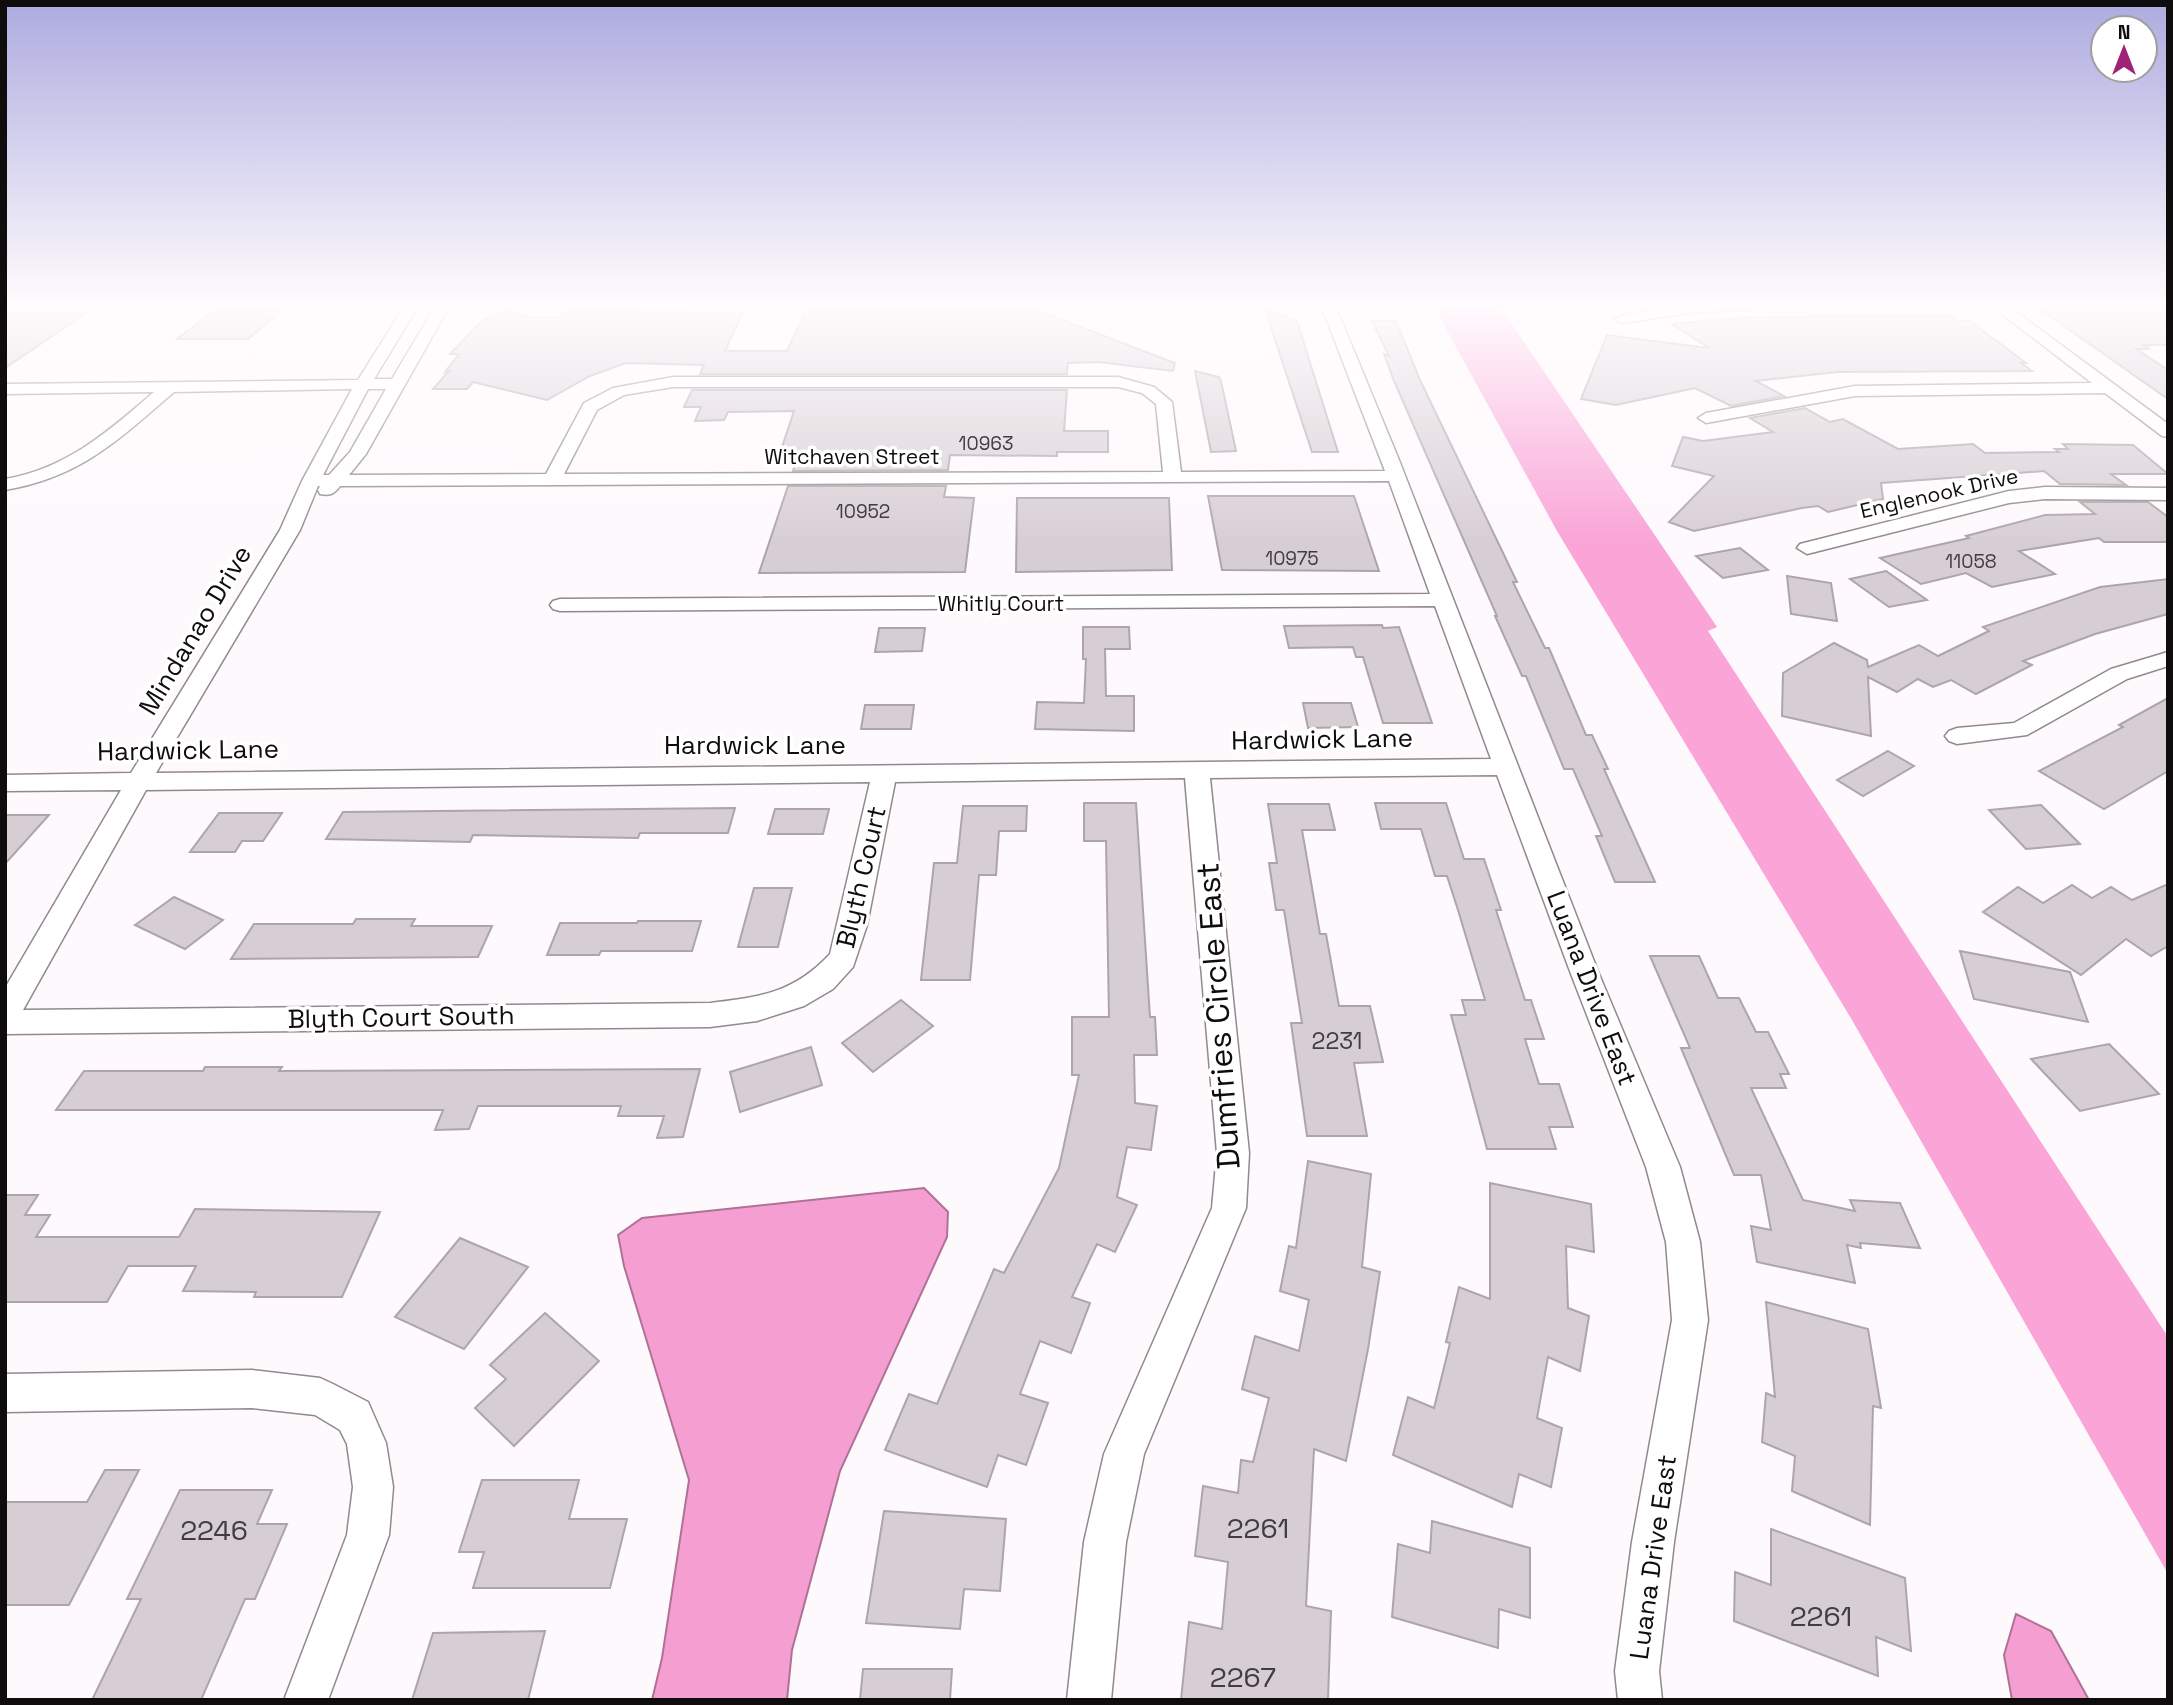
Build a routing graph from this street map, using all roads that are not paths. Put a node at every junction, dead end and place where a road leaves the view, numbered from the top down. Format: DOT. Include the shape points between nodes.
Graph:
graph roads {
  1 [pos="397,384"];
  2 [pos="387,385"];
  3 [pos="653,385"];
  4 [pos="1128,385"];
  5 [pos="1359,385"];
  6 [pos="2101,385"];
  7 [pos="362,386"];
  8 [pos="635,386"];
  9 [pos="170,387"];
  10 [pos="2106,388"];
  11 [pos="5,389"];
  12 [pos="1706,418"];
  13 [pos="2168,432"];
  14 [pos="1394,475"];
  15 [pos="1173,476"];
  16 [pos="552,480"];
  17 [pos="311,481"];
  18 [pos="335,481"];
  19 [pos="5,485"];
  20 [pos="2168,494"];
  21 [pos="290,530"];
  22 [pos="1807,548"];
  23 [pos="1442,600"];
  24 [pos="560,605"];
  25 [pos="2168,659"];
  26 [pos="1957,736"];
  27 [pos="1506,767"];
  28 [pos="1197,770"];
  29 [pos="884,774"];
  30 [pos="139,781"];
  31 [pos="5,783"];
  32 [pos="794,998"];
  33 [pos="5,1015"];
  34 [pos="5,1023"];
  35 [pos="5,1393"];
  36 [pos="306,1700"];
  37 [pos="1089,1700"];
  38 [pos="1640,1700"];
  1 -- 18 [label="street, Mindanao Drive" via="357,454"];
  2 -- 7 [label="street"];
  3 -- 8 [label="street"];
  4 -- 15 [label="street" via="1148,390 1164,402"];
  5 -- 14 [label="street, Luana Drive East"];
  6 -- 10 [label="street"];
  7 -- 9 [label="street"];
  7 -- 17 [label="street, Mindanao Drive"];
  8 -- 16 [label="street" via="601,398 590,407"];
  9 -- 11 [label="street"];
  9 -- 19 [label="street" via="86,457 39,479"];
  10 -- 12 [label="street" via="1855,391"];
  10 -- 13 [label="street"];
  14 -- 15 [label="street, Witchaven Street"];
  14 -- 23 [label="street, Luana Drive East"];
  15 -- 16 [label="street, Witchaven Street"];
  16 -- 18 [label="street, Witchaven Street"];
  17 -- 18 [label="street, Witchaven Street"];
  17 -- 21 [label="street, Mindanao Drive"];
  18 -- 21 [label="street, Mindanao Drive"];
  20 -- 22 [label="street, Englenook Drive" via="2010,497"];
  21 -- 30 [label="street, Mindanao Drive"];
  23 -- 24 [label="street, Whitly Court"];
  23 -- 27 [label="street, Luana Drive East"];
  25 -- 26 [label="street" via="2119,674 2020,730"];
  27 -- 28 [label="street, Hardwick Lane"];
  27 -- 38 [label="street, Luana Drive East" via="1663,1167 1683,1242 1689,1320 1653,1542 1637,1671"];
  28 -- 29 [label="street, Hardwick Lane"];
  28 -- 37 [label="street, Dumfries Circle East" via="1233,1153 1229,1208 1124,1454 1105,1542"];
  29 -- 30 [label="street, Hardwick Lane"];
  29 -- 32 [label="street, Blyth Court" via="843,958 822,981"];
  30 -- 31 [label="street, Hardwick Lane"];
  30 -- 33 [label="street, Mindanao Drive"];
  32 -- 34 [label="street, Blyth Court South" via="710,1015"];
  35 -- 36 [label="street" via="252,1389 320,1397 354,1416 366,1443 373,1487 368,1535"];
}
